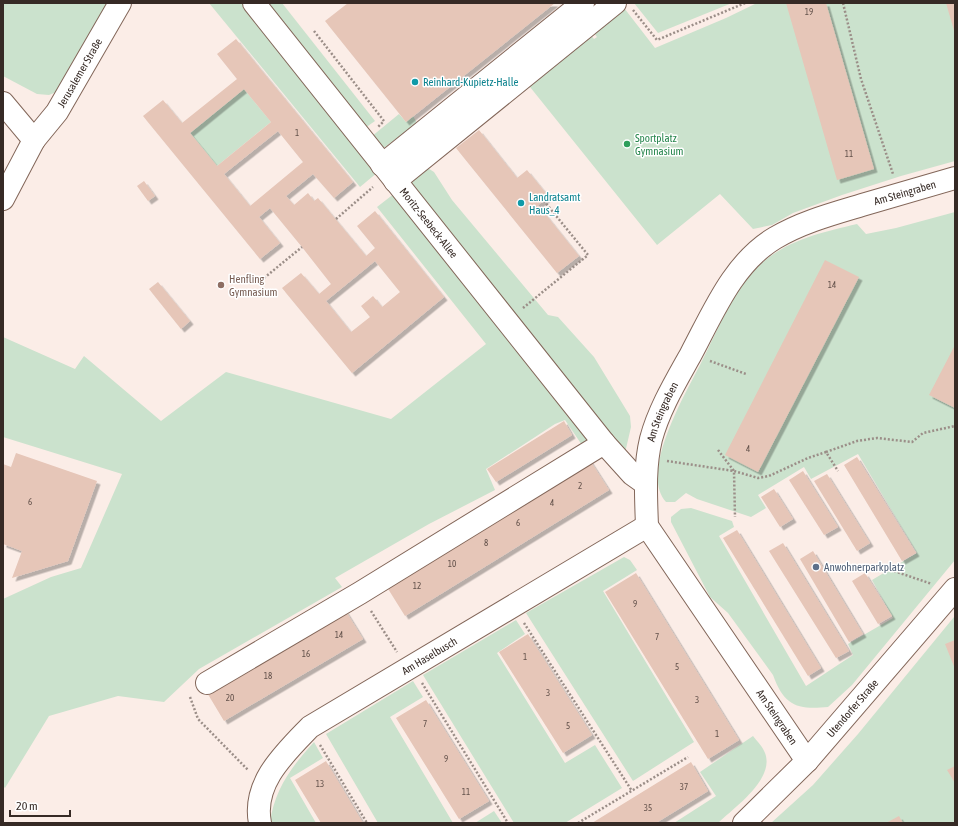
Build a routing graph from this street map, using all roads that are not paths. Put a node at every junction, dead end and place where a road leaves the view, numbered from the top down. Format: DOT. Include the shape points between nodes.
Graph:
graph roads {
  1 [pos="120,3"];
  2 [pos="254,3"];
  3 [pos="583,3"];
  4 [pos="624,6"];
  5 [pos="3,103"];
  6 [pos="34,140"];
  7 [pos="389,173"];
  8 [pos="955,178"];
  9 [pos="3,199"];
  10 [pos="604,443"];
  11 [pos="646,484"];
  12 [pos="647,526"];
  13 [pos="954,590"];
  14 [pos="207,683"];
  15 [pos="807,761"];
  16 [pos="260,823"];
  17 [pos="744,823"];
  1 -- 6 [label="street, Jerusalemer Straße" via="57,112"];
  2 -- 7 [label="street, Moritz-Seebeck-Allee"];
  3 -- 7 [label="street"];
  4 -- 7 [label="street"];
  5 -- 6 [label="street"];
  6 -- 9 [label="street, Jerusalemer Straße"];
  7 -- 10 [label="street, Moritz-Seebeck-Allee"];
  8 -- 11 [label="street, Am Steingraben" via="828,214 805,223 759,249 728,285 658,418 647,459"];
  10 -- 11 [label="street, Moritz-Seebeck-Allee" via="632,474"];
  10 -- 14 [label="street" via="360,593"];
  11 -- 12 [label="street, Am Steingraben"];
  12 -- 15 [label="street, Am Steingraben"];
  12 -- 16 [label="street, Am Haselbusch" via="310,727 268,776 260,795"];
  13 -- 15 [label="street, Utendorfer Straße"];
  15 -- 17 [label="street, Utendorfer Straße"];
}
